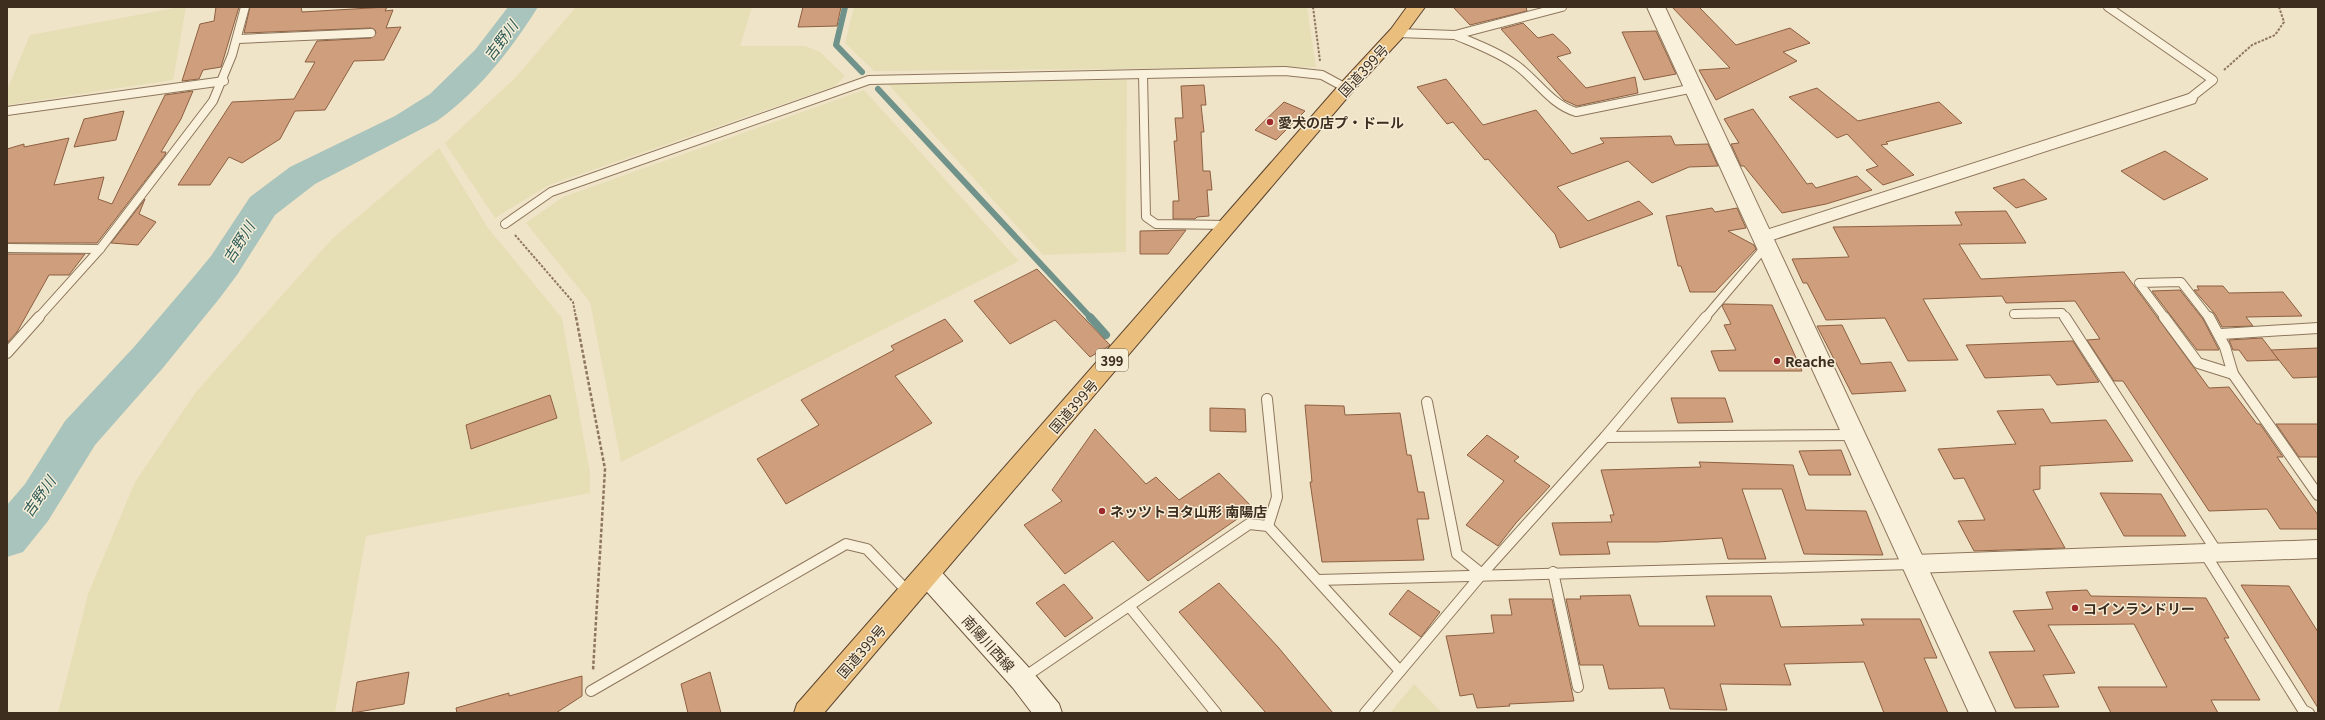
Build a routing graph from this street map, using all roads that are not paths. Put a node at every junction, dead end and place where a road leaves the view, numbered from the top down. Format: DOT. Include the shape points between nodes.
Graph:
graph roads {
  1 [pos="245,7"];
  2 [pos="1416,7"];
  3 [pos="1562,7"];
  4 [pos="1656,7"];
  5 [pos="2108,7"];
  6 [pos="371,33"];
  7 [pos="1397,34"];
  8 [pos="1454,35"];
  9 [pos="238,39"];
  10 [pos="1143,74"];
  11 [pos="224,81"];
  12 [pos="1346,88"];
  13 [pos="1694,88"];
  14 [pos="2189,100"];
  15 [pos="7,111"];
  16 [pos="505,224"];
  17 [pos="1229,224"];
  18 [pos="1764,241"];
  19 [pos="7,248"];
  20 [pos="100,249"];
  21 [pos="2014,314"];
  22 [pos="2318,328"];
  23 [pos="2221,334"];
  24 [pos="7,353"];
  25 [pos="2233,374"];
  26 [pos="1267,399"];
  27 [pos="1427,402"];
  28 [pos="1854,435"];
  29 [pos="1605,437"];
  30 [pos="2318,495"];
  31 [pos="1268,526"];
  32 [pos="2318,549"];
  33 [pos="2211,552"];
  34 [pos="1914,564"];
  35 [pos="1553,572"];
  36 [pos="1482,574"];
  37 [pos="928,575"];
  38 [pos="1318,580"];
  39 [pos="911,594"];
  40 [pos="1129,606"];
  41 [pos="1400,671"];
  42 [pos="1022,679"];
  43 [pos="1578,686"];
  44 [pos="591,691"];
  45 [pos="807,713"];
  46 [pos="1049,713"];
  47 [pos="1216,713"];
  48 [pos="1365,713"];
  49 [pos="1983,713"];
  50 [pos="2309,713"];
  1 -- 9 [label="lane"];
  2 -- 7 [label="highway, 国道399号 / 399"];
  3 -- 8 [label="lane"];
  4 -- 13 [label="street"];
  5 -- 14 [label="lane" via="2213,80"];
  6 -- 9 [label="lane"];
  7 -- 8 [label="lane"];
  7 -- 12 [label="highway, 国道399号 / 399"];
  8 -- 13 [label="lane" via="1516,65 1568,111 1576,112"];
  9 -- 11 [label="lane"];
  10 -- 12 [label="lane" via="1285,71 1322,75"];
  10 -- 16 [label="lane" via="869,80 551,192"];
  10 -- 17 [label="lane" via="1146,217 1156,224"];
  11 -- 15 [label="lane"];
  11 -- 20 [label="lane" via="200,119"];
  12 -- 17 [label="highway, 国道399号 / 399"];
  13 -- 18 [label="street"];
  14 -- 18 [label="street"];
  17 -- 37 [label="highway, 国道399号 / 399"];
  18 -- 28 [label="street"];
  18 -- 29 [label="lane"];
  19 -- 20 [label="lane"];
  20 -- 24 [label="lane"];
  21 -- 33 [label="lane" via="2062,313"];
  22 -- 23 [label="lane"];
  23 -- 25 [label="lane" via="2230,356"];
  23 -- 25 [label="lane" via="2181,282 2139,283 2198,363"];
  25 -- 30 [label="lane"];
  26 -- 31 [label="lane" via="1277,497"];
  27 -- 36 [label="lane" via="1457,554"];
  28 -- 29 [label="lane"];
  28 -- 34 [label="street"];
  29 -- 36 [label="lane"];
  31 -- 38 [label="lane"];
  31 -- 40 [label="lane" via="1248,524"];
  32 -- 33 [label="street"];
  33 -- 34 [label="street"];
  33 -- 50 [label="lane" via="2303,710"];
  34 -- 35 [label="lane"];
  34 -- 49 [label="street"];
  35 -- 36 [label="lane"];
  35 -- 43 [label="lane"];
  36 -- 38 [label="lane"];
  36 -- 41 [label="lane"];
  37 -- 39 [label="highway, 国道399号 / 399"];
  37 -- 42 [label="street, 南陽川西線"];
  38 -- 41 [label="lane"];
  39 -- 44 [label="lane" via="867,549 846,544"];
  39 -- 45 [label="highway, 国道399号 / 399"];
  40 -- 42 [label="lane"];
  40 -- 47 [label="lane"];
  41 -- 48 [label="lane"];
  42 -- 46 [label="street, 南陽川西線"];
}
